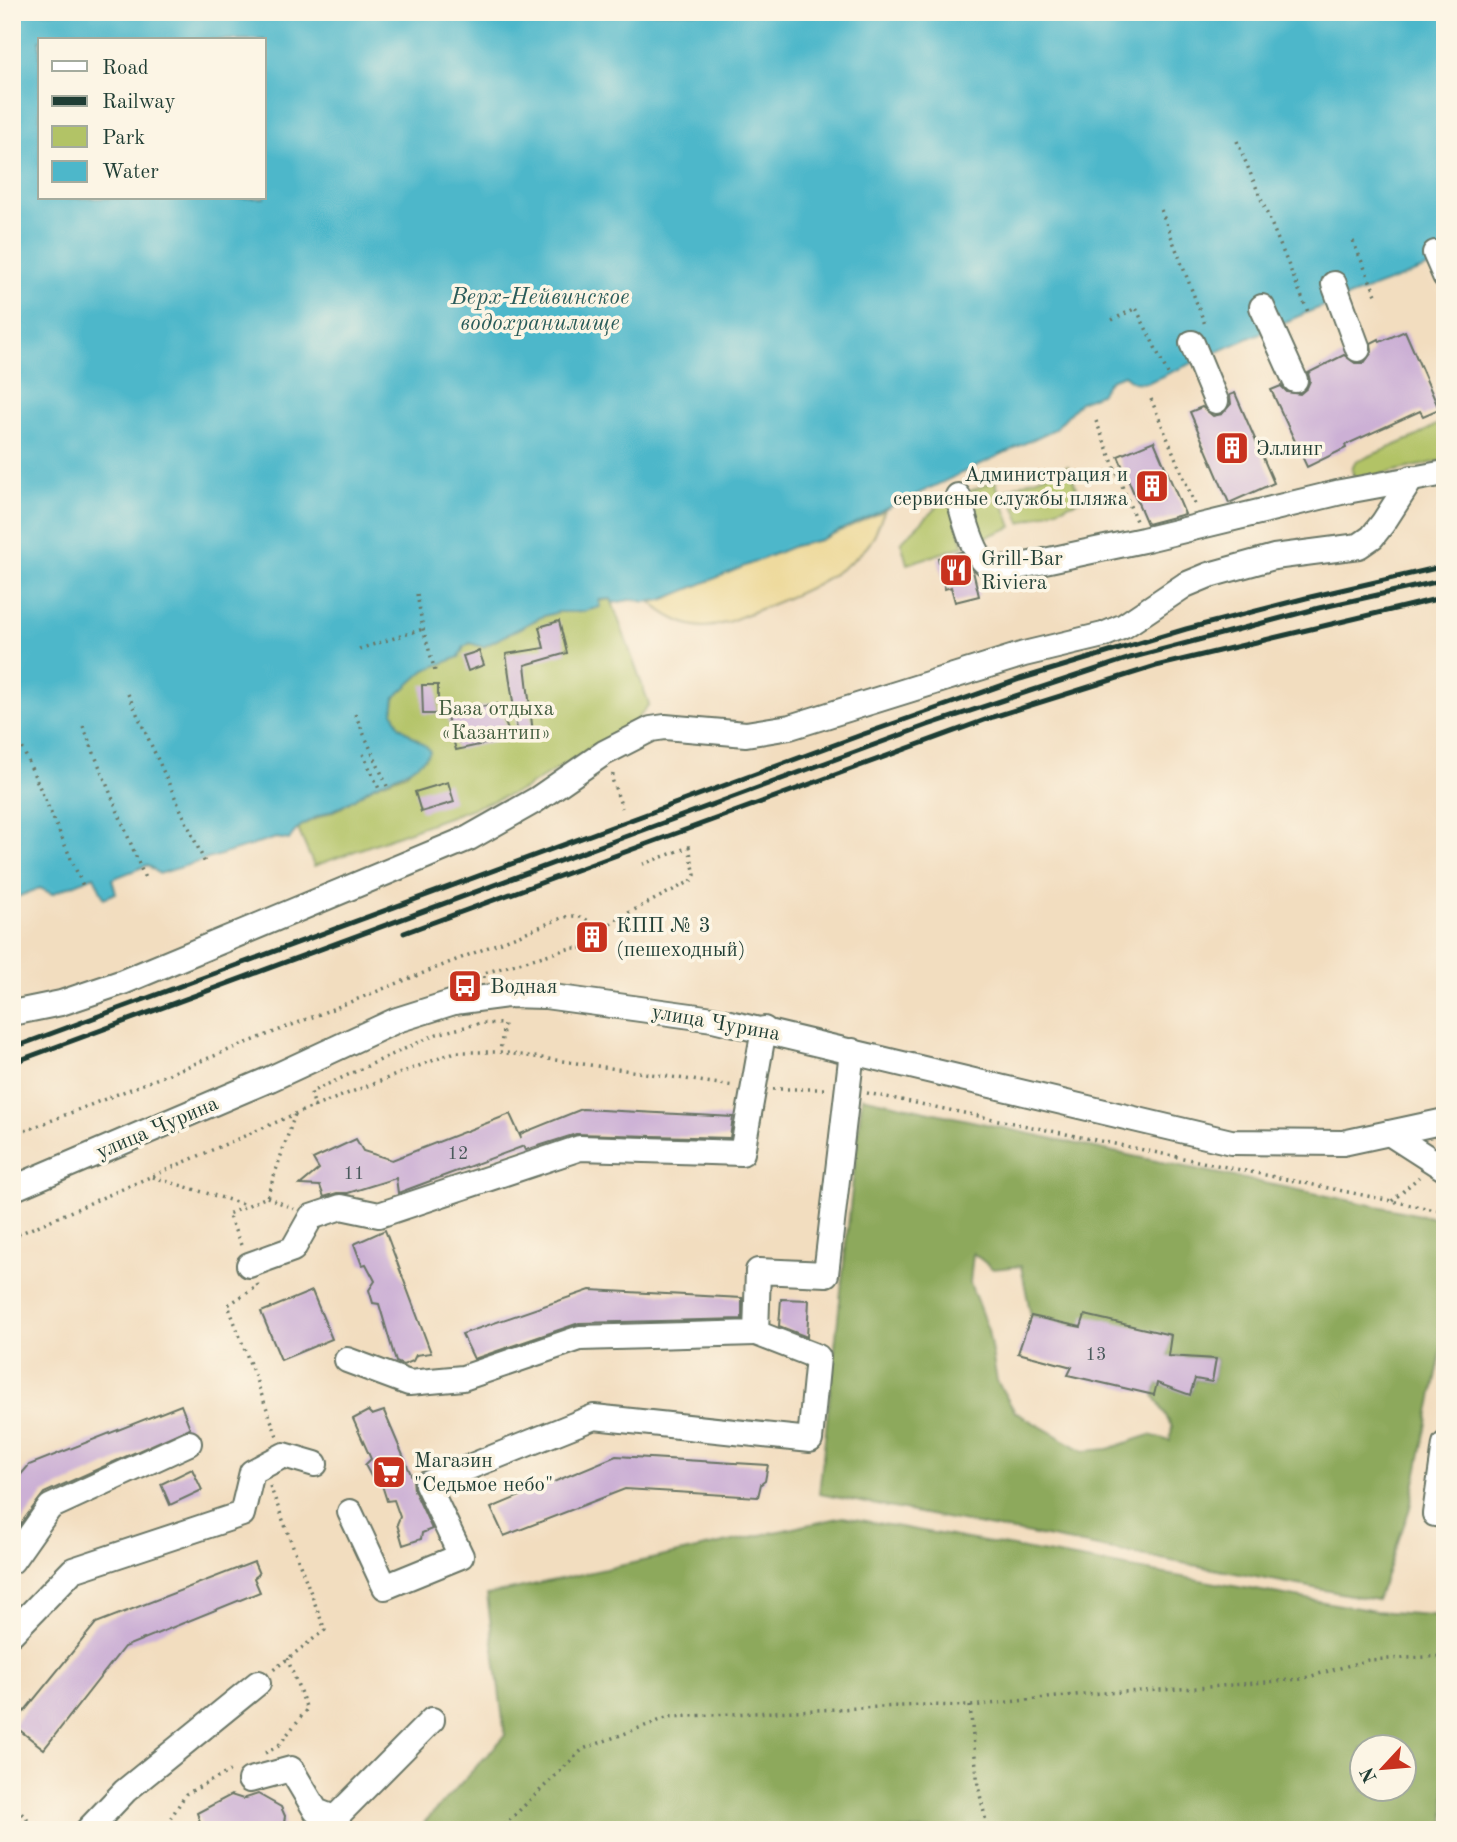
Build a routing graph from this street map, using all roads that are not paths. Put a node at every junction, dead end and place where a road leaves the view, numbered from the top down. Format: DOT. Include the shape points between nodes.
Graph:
graph roads {
  1 [pos="1435,253"];
  2 [pos="1445,276"];
  3 [pos="1334,284"];
  4 [pos="1262,307"];
  5 [pos="1201,341"];
  6 [pos="1358,349"];
  7 [pos="1295,380"];
  8 [pos="1216,401"];
  9 [pos="1445,473"];
  10 [pos="1412,478"];
  11 [pos="958,496"];
  12 [pos="12,1013"];
  13 [pos="764,1029"];
  14 [pos="852,1051"];
  15 [pos="1445,1121"];
  16 [pos="1389,1133"];
  17 [pos="1445,1169"];
  18 [pos="12,1189"];
  19 [pos="250,1266"];
  20 [pos="756,1333"];
  21 [pos="347,1360"];
  22 [pos="189,1443"];
  23 [pos="1445,1444"];
  24 [pos="315,1464"];
  25 [pos="350,1512"];
  26 [pos="1445,1515"];
  27 [pos="12,1561"];
  28 [pos="12,1633"];
  29 [pos="258,1683"];
  30 [pos="432,1720"];
  31 [pos="246,1769"];
  32 [pos="328,1824"];
  33 [pos="88,1830"];
  1 -- 2 [label="street"];
  3 -- 6 [label="street"];
  4 -- 7 [label="street"];
  5 -- 8 [label="street"];
  9 -- 10 [label="street"];
  10 -- 11 [label="street" via="1007,569 986,564"];
  10 -- 12 [label="street" via="1383,523 1359,546 1274,557 1209,575 1103,635 1024,654 790,727 746,734 651,729 619,744 469,838 123,982 61,1003"];
  13 -- 14 [label="street, улица Чурина"];
  13 -- 18 [label="street, улица Чурина" via="545,996 483,997 426,1009"];
  13 -- 19 [label="street" via="742,1153 580,1148 379,1215 341,1207 311,1217 293,1249"];
  14 -- 16 [label="street, улица Чурина" via="1231,1142 1343,1143"];
  14 -- 20 [label="street" via="826,1274 758,1271"];
  15 -- 16 [label="street, улица Чурина"];
  16 -- 17 [label="street"];
  20 -- 21 [label="street" via="580,1338 463,1378 409,1383"];
  20 -- 25 [label="street" via="818,1357 810,1440 594,1417 427,1483 461,1556 385,1587"];
  22 -- 27 [label="street" via="50,1507"];
  23 -- 26 [label="street" via="1435,1514"];
  24 -- 28 [label="street" via="284,1455 252,1472 242,1514 73,1570"];
  29 -- 33 [label="street" via="125,1791"];
  30 -- 32 [label="street"];
  31 -- 32 [label="street" via="290,1769"];
}
